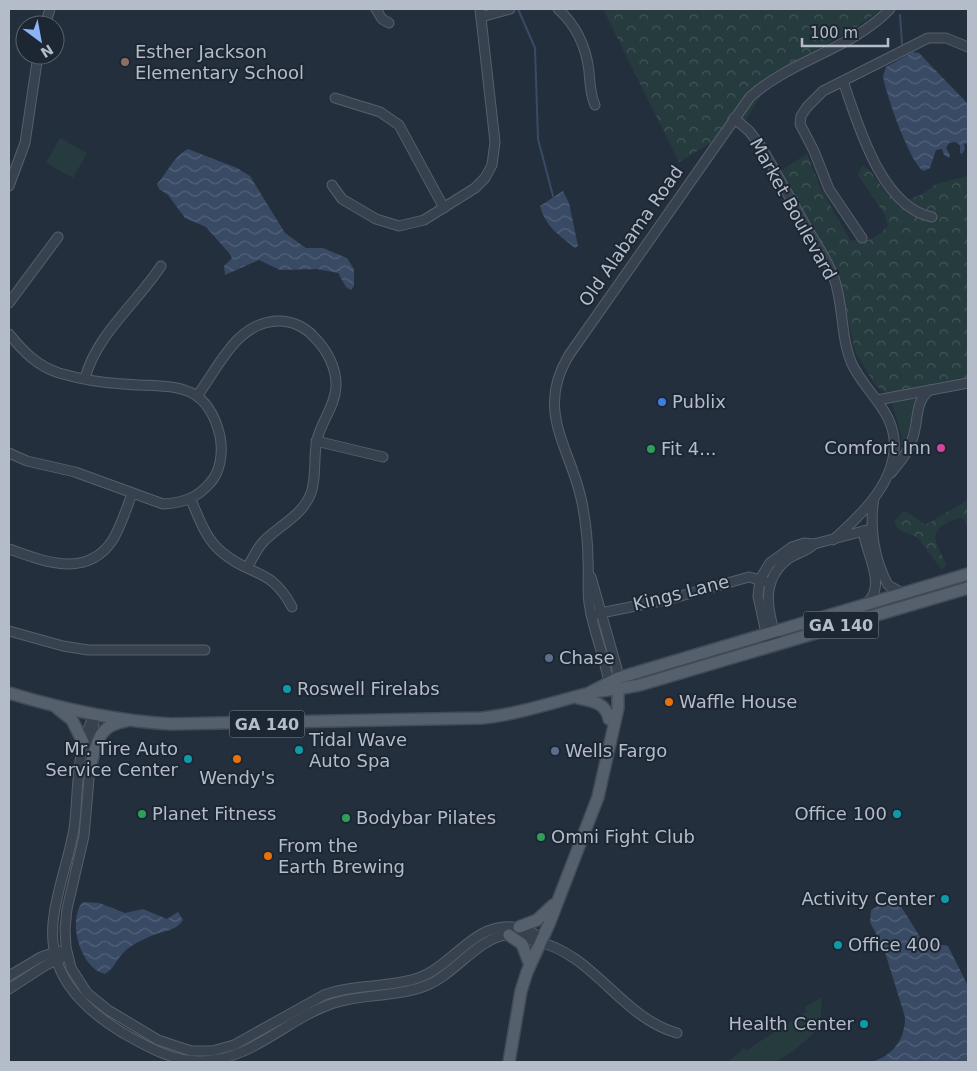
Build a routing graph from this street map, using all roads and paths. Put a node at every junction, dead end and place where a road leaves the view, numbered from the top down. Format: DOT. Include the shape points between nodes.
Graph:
graph roads {
  1 [pos="376,9"];
  2 [pos="510,9"];
  3 [pos="558,9"];
  4 [pos="890,9"];
  5 [pos="481,13"];
  6 [pos="389,23"];
  7 [pos="968,47"];
  8 [pos="37,65"];
  9 [pos="843,81"];
  10 [pos="335,98"];
  11 [pos="595,106"];
  12 [pos="734,118"];
  13 [pos="332,185"];
  14 [pos="9,186"];
  15 [pos="444,208"];
  16 [pos="932,218"];
  17 [pos="58,237"];
  18 [pos="862,238"];
  19 [pos="161,266"];
  20 [pos="9,303"];
  21 [pos="9,334"];
  22 [pos="84,378"];
  23 [pos="968,383"];
  24 [pos="930,390"];
  25 [pos="196,396"];
  26 [pos="877,400"];
  27 [pos="316,441"];
  28 [pos="9,453"];
  29 [pos="383,457"];
  30 [pos="884,481"];
  31 [pos="132,494"];
  32 [pos="874,498"];
  33 [pos="190,500"];
  34 [pos="867,530"];
  35 [pos="833,540"];
  36 [pos="814,544"];
  37 [pos="9,549"];
  38 [pos="248,566"];
  39 [pos="968,574"];
  40 [pos="760,579"];
  41 [pos="770,583"];
  42 [pos="968,588"];
  43 [pos="902,594"];
  44 [pos="866,604"];
  45 [pos="292,607"];
  46 [pos="595,614"];
  47 [pos="9,631"];
  48 [pos="770,633"];
  49 [pos="773,646"];
  50 [pos="205,650"];
  51 [pos="614,685"];
  52 [pos="634,687"];
  53 [pos="9,693"];
  54 [pos="576,698"];
  55 [pos="51,705"];
  56 [pos="94,714"];
  57 [pos="131,721"];
  58 [pos="612,721"];
  59 [pos="84,742"];
  60 [pos="90,764"];
  61 [pos="560,898"];
  62 [pos="519,927"];
  63 [pos="509,935"];
  64 [pos="53,938"];
  65 [pos="542,942"];
  66 [pos="67,953"];
  67 [pos="56,956"];
  68 [pos="44,961"];
  69 [pos="530,965"];
  70 [pos="62,972"];
  71 [pos="9,976"];
  72 [pos="9,989"];
  73 [pos="677,1033"];
  74 [pos="509,1062"];
  1 -- 6 [label="street"];
  2 -- 5 [label="street"];
  3 -- 11 [label="street" via="572,24 584,48"];
  4 -- 12 [label="street, Old Alabama Road" via="866,28 768,83 750,97"];
  5 -- 15 [label="street" via="494,157 490,171 480,184"];
  7 -- 9 [label="street" via="946,38 928,38"];
  8 -- 14 [label="street" via="28,130"];
  9 -- 16 [label="street" via="886,183 903,203"];
  9 -- 18 [label="street" via="815,98 799,120 829,189"];
  10 -- 15 [label="street" via="380,112 399,125"];
  12 -- 26 [label="street, Market Boulevard" via="760,145 827,262 836,286 850,357 860,378"];
  12 -- 46 [label="street, Old Alabama Road" via="569,355 558,376 555,420 582,498"];
  13 -- 15 [label="street" via="342,199 386,224 412,224"];
  17 -- 20 [label="street"];
  19 -- 22 [label="street" via="95,350"];
  21 -- 22 [label="street" via="37,363 58,373"];
  22 -- 25 [label="street" via="125,385 172,386"];
  23 -- 24 [label="street"];
  24 -- 26 [label="street"];
  24 -- 30 [label="street" via="919,402 917,426 911,443"];
  25 -- 27 [label="street" via="234,342 246,331 270,321 295,324 319,341 335,375 334,398"];
  25 -- 33 [label="street" via="215,420 222,454 213,481"];
  26 -- 30 [label="street, Market Boulevard" via="888,415 894,441 893,456"];
  27 -- 29 [label="street"];
  27 -- 38 [label="street" via="314,483 308,500 297,514 262,543"];
  28 -- 31 [label="street" via="75,472"];
  30 -- 32 [label="street, Market Boulevard"];
  31 -- 33 [label="street" via="163,504"];
  31 -- 37 [label="street" via="112,540 79,564 59,565"];
  32 -- 34 [label="street, Market Boulevard"];
  32 -- 35 [label="street, Market Boulevard"];
  33 -- 38 [label="street" via="215,545 228,557"];
  34 -- 35 [label="street, Market Boulevard"];
  34 -- 43 [label="street" via="886,581 891,589"];
  34 -- 44 [label="street" via="877,588 874,598"];
  35 -- 36 [label="street, Market Boulevard"];
  36 -- 40 [label="street, Market Boulevard" via="804,543 784,551 770,563"];
  36 -- 41 [label="street, Market Boulevard" via="784,563"];
  38 -- 45 [label="street" via="268,577 284,592"];
  39 -- 43 [label="main road, GA 140"];
  40 -- 41 [label="street, Kings Lane"];
  40 -- 46 [label="street, Kings Lane" via="749,577 670,600"];
  40 -- 48 [label="street" via="759,605"];
  41 -- 48 [label="street"];
  42 -- 49 [label="main road, GA 140"];
  43 -- 44 [label="main road, GA 140"];
  44 -- 48 [label="main road, GA 140"];
  46 -- 51 [label="street, Old Alabama Road"];
  47 -- 50 [label="street" via="88,650"];
  48 -- 49 [label="street"];
  48 -- 51 [label="main road, GA 140"];
  49 -- 52 [label="main road, GA 140"];
  51 -- 52 [label="main road, GA 140"];
  51 -- 54 [label="main road, GA 140"];
  51 -- 58 [label="main road, Old Alabama Road"];
  52 -- 58 [label="main road"];
  53 -- 55 [label="main road, GA 140"];
  54 -- 57 [label="main road, GA 140" via="526,711 463,719 217,725"];
  54 -- 58 [label="main road" via="602,705"];
  55 -- 56 [label="main road, GA 140"];
  55 -- 59 [label="main road" via="72,720"];
  56 -- 57 [label="main road, GA 140"];
  56 -- 59 [label="street"];
  56 -- 60 [label="street"];
  57 -- 60 [label="main road" via="115,723 98,736"];
  58 -- 61 [label="main road, Old Alabama Road" via="605,770 595,808"];
  59 -- 64 [label="street" via="73,832 55,906"];
  60 -- 66 [label="street" via="84,836 67,909"];
  61 -- 62 [label="main road" via="536,920"];
  61 -- 65 [label="main road, Old Alabama Road"];
  62 -- 65 [label="street" via="534,932"];
  62 -- 66 [label="street" via="504,926 486,931 435,970 417,978 331,993 234,1045 212,1050 190,1051 174,1047 108,1010 87,993 71,968"];
  63 -- 65 [label="street"];
  63 -- 69 [label="main road" via="522,944"];
  63 -- 70 [label="street" via="485,944 448,974 428,985 333,1004 241,1053 202,1061 158,1053 97,1017 83,1004"];
  64 -- 67 [label="street"];
  64 -- 68 [label="street"];
  65 -- 69 [label="main road, Old Alabama Road"];
  65 -- 73 [label="street" via="591,970 631,1010 659,1027"];
  66 -- 67 [label="street"];
  67 -- 68 [label="street"];
  67 -- 70 [label="street"];
  68 -- 70 [label="street"];
  68 -- 71 [label="street"];
  68 -- 72 [label="street"];
  69 -- 74 [label="main road, Old Alabama Road" via="521,991"];
}
